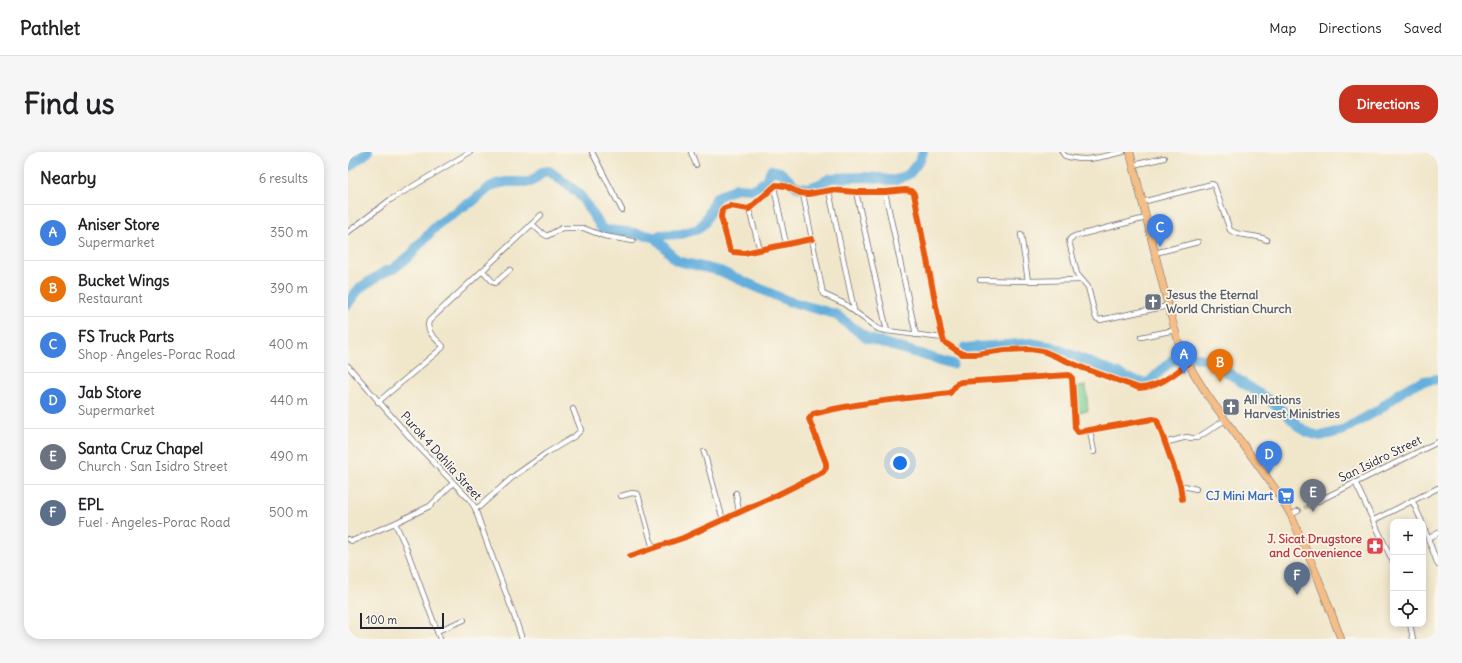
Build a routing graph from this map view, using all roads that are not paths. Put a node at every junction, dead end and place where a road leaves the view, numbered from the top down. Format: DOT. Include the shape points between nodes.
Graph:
graph roads {
  1 [pos="470,152"];
  2 [pos="592,152"];
  3 [pos="690,152"];
  4 [pos="1062,152"];
  5 [pos="1123,152"];
  6 [pos="1130,152"];
  7 [pos="1164,158"];
  8 [pos="1133,165"];
  9 [pos="696,166"];
  10 [pos="774,187"];
  11 [pos="829,191"];
  12 [pos="856,192"];
  13 [pos="885,192"];
  14 [pos="803,194"];
  15 [pos="1142,202"];
  16 [pos="749,209"];
  17 [pos="622,210"];
  18 [pos="541,215"];
  19 [pos="1146,218"];
  20 [pos="532,224"];
  21 [pos="348,232"];
  22 [pos="1021,234"];
  23 [pos="812,239"];
  24 [pos="1267,240"];
  25 [pos="633,241"];
  26 [pos="1198,242"];
  27 [pos="786,244"];
  28 [pos="760,250"];
  29 [pos="1155,253"];
  30 [pos="510,270"];
  31 [pos="483,271"];
  32 [pos="980,280"];
  33 [pos="1081,280"];
  34 [pos="1028,281"];
  35 [pos="1168,306"];
  36 [pos="854,310"];
  37 [pos="1175,330"];
  38 [pos="887,331"];
  39 [pos="916,335"];
  40 [pos="1141,337"];
  41 [pos="943,338"];
  42 [pos="1188,362"];
  43 [pos="348,366"];
  44 [pos="378,402"];
  45 [pos="573,409"];
  46 [pos="1225,420"];
  47 [pos="1090,430"];
  48 [pos="1438,442"];
  49 [pos="1164,443"];
  50 [pos="704,452"];
  51 [pos="1094,452"];
  52 [pos="1355,482"];
  53 [pos="454,483"];
  54 [pos="1180,485"];
  55 [pos="1438,488"];
  56 [pos="1196,489"];
  57 [pos="736,493"];
  58 [pos="621,496"];
  59 [pos="1182,499"];
  60 [pos="1412,500"];
  61 [pos="1310,505"];
  62 [pos="475,508"];
  63 [pos="1298,511"];
  64 [pos="739,513"];
  65 [pos="1291,515"];
  66 [pos="1421,519"];
  67 [pos="723,520"];
  68 [pos="1374,520"];
  69 [pos="395,523"];
  70 [pos="1426,532"];
  71 [pos="1438,533"];
  72 [pos="1429,538"];
  73 [pos="348,539"];
  74 [pos="653,549"];
  75 [pos="1390,555"];
  76 [pos="630,556"];
  77 [pos="1438,565"];
  78 [pos="464,620"];
  79 [pos="1411,627"];
  80 [pos="437,631"];
  81 [pos="440,639"];
  82 [pos="522,639"];
  83 [pos="1341,639"];
  84 [pos="1413,639"];
  1 -- 21 [label="street" via="390,200"];
  2 -- 17 [label="street"];
  3 -- 9 [label="street"];
  4 -- 5 [label="street" via="1072,159 1090,159"];
  6 -- 8 [label="main road"];
  7 -- 8 [label="street"];
  8 -- 15 [label="main road"];
  10 -- 14 [label="street" via="785,186"];
  10 -- 16 [label="street"];
  10 -- 27 [label="street"];
  11 -- 12 [label="street"];
  11 -- 14 [label="street"];
  11 -- 36 [label="street"];
  12 -- 13 [label="street"];
  12 -- 38 [label="street"];
  13 -- 39 [label="street"];
  13 -- 41 [label="street" via="905,190 914,194"];
  14 -- 23 [label="street"];
  15 -- 19 [label="main road"];
  15 -- 24 [label="street" via="1212,184 1230,230"];
  16 -- 28 [label="street"];
  16 -- 28 [label="street" via="730,206 722,210 721,217 730,250 744,253"];
  18 -- 20 [label="street"];
  19 -- 29 [label="main road"];
  19 -- 33 [label="street" via="1071,238 1069,241"];
  20 -- 25 [label="street" via="547,236 562,228 583,228 604,236"];
  20 -- 31 [label="street"];
  22 -- 34 [label="street"];
  23 -- 27 [label="street"];
  23 -- 36 [label="street" via="823,294"];
  26 -- 29 [label="street"];
  27 -- 28 [label="street"];
  29 -- 35 [label="main road"];
  30 -- 31 [label="street" via="495,283"];
  31 -- 44 [label="street" via="429,321 428,329 442,348"];
  32 -- 34 [label="street"];
  33 -- 34 [label="street"];
  33 -- 35 [label="street" via="1088,287 1096,318 1100,320"];
  35 -- 37 [label="main road"];
  36 -- 38 [label="street" via="878,329"];
  37 -- 40 [label="street"];
  37 -- 42 [label="main road"];
  38 -- 39 [label="street"];
  39 -- 41 [label="street"];
  41 -- 42 [label="street" via="944,342 962,354 1030,349 1043,351 1139,388 1148,388 1166,380"];
  42 -- 46 [label="main road"];
  43 -- 44 [label="street, Purok 4 Dahlia Street"];
  44 -- 53 [label="street, Purok 4 Dahlia Street"];
  45 -- 62 [label="street" via="581,430 514,476 479,508"];
  46 -- 49 [label="street" via="1197,438 1187,437"];
  46 -- 65 [label="main road"];
  47 -- 49 [label="street" via="1156,419"];
  47 -- 51 [label="street"];
  47 -- 64 [label="street" via="1078,432 1075,428 1072,378 1069,375 961,382 950,393 827,410 813,414 809,419 826,463 823,472"];
  48 -- 52 [label="street, San Isidro Street"];
  49 -- 54 [label="street"];
  50 -- 67 [label="street"];
  52 -- 61 [label="street, San Isidro Street"];
  52 -- 68 [label="street"];
  53 -- 62 [label="street, Purok 4 Dahlia Street"];
  53 -- 69 [label="street" via="430,506"];
  54 -- 56 [label="street"];
  54 -- 59 [label="street"];
  55 -- 60 [label="street"];
  57 -- 64 [label="street"];
  58 -- 74 [label="street" via="638,494"];
  60 -- 66 [label="street"];
  60 -- 68 [label="street"];
  62 -- 82 [label="street, Purok 4 Dahlia Street"];
  63 -- 65 [label="street"];
  64 -- 67 [label="street"];
  65 -- 83 [label="main road"];
  67 -- 74 [label="street"];
  68 -- 75 [label="street"];
  69 -- 73 [label="street" via="352,541"];
  69 -- 80 [label="street"];
  70 -- 72 [label="street"];
  71 -- 72 [label="street"];
  72 -- 77 [label="street"];
  74 -- 76 [label="street"];
  78 -- 80 [label="street"];
  79 -- 84 [label="street"];
  80 -- 81 [label="street"];
}
